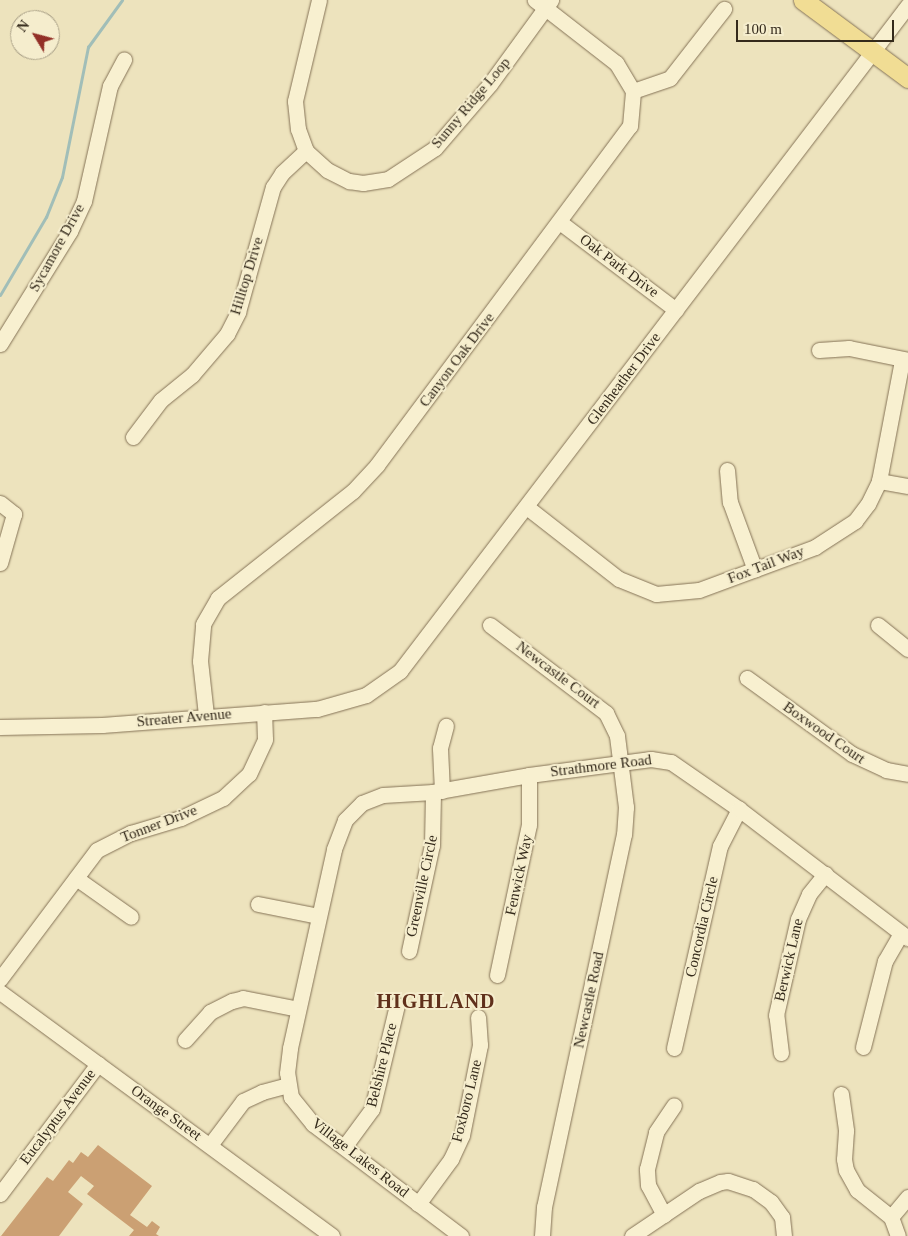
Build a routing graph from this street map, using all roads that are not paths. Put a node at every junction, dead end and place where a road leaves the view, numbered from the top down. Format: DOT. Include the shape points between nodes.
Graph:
graph roads {
  1 [pos="319,0"];
  2 [pos="803,0"];
  3 [pos="544,3"];
  4 [pos="908,5"];
  5 [pos="724,9"];
  6 [pos="872,52"];
  7 [pos="124,60"];
  8 [pos="908,78"];
  9 [pos="633,91"];
  10 [pos="306,151"];
  11 [pos="561,223"];
  12 [pos="676,310"];
  13 [pos="0,344"];
  14 [pos="819,350"];
  15 [pos="905,360"];
  16 [pos="133,437"];
  17 [pos="727,470"];
  18 [pos="879,481"];
  19 [pos="908,486"];
  20 [pos="0,503"];
  21 [pos="528,508"];
  22 [pos="0,563"];
  23 [pos="755,570"];
  24 [pos="490,625"];
  25 [pos="878,625"];
  26 [pos="908,649"];
  27 [pos="747,678"];
  28 [pos="366,696"];
  29 [pos="264,712"];
  30 [pos="206,715"];
  31 [pos="446,726"];
  32 [pos="0,727"];
  33 [pos="621,763"];
  34 [pos="908,774"];
  35 [pos="529,775"];
  36 [pos="438,791"];
  37 [pos="739,809"];
  38 [pos="825,874"];
  39 [pos="76,878"];
  40 [pos="258,904"];
  41 [pos="318,916"];
  42 [pos="131,917"];
  43 [pos="905,936"];
  44 [pos="408,950"];
  45 [pos="497,975"];
  46 [pos="0,979"];
  47 [pos="0,992"];
  48 [pos="397,1005"];
  49 [pos="298,1009"];
  50 [pos="478,1017"];
  51 [pos="185,1040"];
  52 [pos="863,1047"];
  53 [pos="674,1048"];
  54 [pos="781,1053"];
  55 [pos="98,1064"];
  56 [pos="288,1085"];
  57 [pos="841,1094"];
  58 [pos="674,1106"];
  59 [pos="210,1145"];
  60 [pos="344,1147"];
  61 [pos="0,1194"];
  62 [pos="908,1197"];
  63 [pos="418,1204"];
  64 [pos="664,1214"];
  65 [pos="891,1217"];
  66 [pos="332,1236"];
  67 [pos="461,1236"];
  68 [pos="542,1236"];
  69 [pos="632,1236"];
  70 [pos="784,1236"];
  71 [pos="898,1236"];
  1 -- 10 [label="street, Sunny Ridge Loop" via="295,101 298,129"];
  2 -- 6 [label="main road"];
  3 -- 9 [label="street" via="616,63"];
  3 -- 10 [label="street, Sunny Ridge Loop" via="458,124 418,162 388,179 363,183 348,181 327,170"];
  4 -- 6 [label="street, Glenheather Drive"];
  5 -- 9 [label="street" via="670,78"];
  6 -- 8 [label="main road"];
  6 -- 12 [label="street, Glenheather Drive"];
  7 -- 13 [label="street, Sycamore Drive" via="110,86 84,201 70,231"];
  9 -- 11 [label="street, Canyon Oak Drive" via="630,126"];
  10 -- 16 [label="street, Hilltop Drive" via="282,173 273,187 238,312 227,334 192,375 161,400"];
  11 -- 12 [label="street, Oak Park Drive"];
  11 -- 30 [label="street, Canyon Oak Drive" via="377,465 352,491 218,598 204,624 200,661"];
  12 -- 21 [label="street, Glenheather Drive"];
  14 -- 15 [label="street" via="849,348"];
  15 -- 18 [label="street, Fox Tail Way"];
  17 -- 23 [label="street" via="730,502"];
  18 -- 19 [label="street"];
  18 -- 23 [label="street, Fox Tail Way" via="859,515 836,535 815,547"];
  20 -- 22 [label="street" via="14,514"];
  21 -- 23 [label="street, Fox Tail Way" via="619,579 656,594 699,590"];
  21 -- 28 [label="street, Glenheather Drive" via="400,671"];
  24 -- 33 [label="street, Newcastle Court" via="606,713 617,736"];
  25 -- 26 [label="street"];
  27 -- 34 [label="street, Boxwood Court" via="852,754 886,770"];
  28 -- 29 [label="street, Streater Avenue" via="317,709"];
  29 -- 30 [label="street, Streater Avenue"];
  29 -- 39 [label="street, Tonner Drive" via="264,739 249,774 223,798 181,818 131,833 97,850"];
  30 -- 32 [label="street, Streater Avenue" via="102,725"];
  31 -- 36 [label="street, Greenville Circle" via="440,748"];
  33 -- 35 [label="street, Strathmore Road"];
  33 -- 37 [label="street, Strathmore Road" via="659,760 679,765"];
  33 -- 68 [label="street, Newcastle Road" via="626,808 624,834 544,1206"];
  35 -- 36 [label="street, Strathmore Road"];
  35 -- 45 [label="street, Fenwick Way" via="529,826"];
  36 -- 41 [label="street, Strathmore Road" via="383,795 362,803 350,814 334,849"];
  36 -- 44 [label="street, Greenville Circle" via="432,845"];
  37 -- 38 [label="street, Strathmore Road"];
  37 -- 53 [label="street, Concordia Circle" via="720,846"];
  38 -- 43 [label="street, Strathmore Road"];
  38 -- 54 [label="street, Berwick Lane" via="810,894 798,919 776,1015"];
  39 -- 42 [label="street"];
  39 -- 46 [label="street, Tonner Drive"];
  40 -- 41 [label="street"];
  41 -- 49 [label="street, Village Lakes Road"];
  43 -- 52 [label="street" via="885,961"];
  47 -- 55 [label="street, Orange Street"];
  48 -- 60 [label="street, Belshire Place" via="369,1115"];
  49 -- 51 [label="street" via="243,998 232,1001 210,1012"];
  49 -- 56 [label="street, Village Lakes Road" via="290,1048"];
  50 -- 63 [label="street, Foxboro Lane" via="480,1045 462,1135 451,1159"];
  55 -- 59 [label="street, Orange Street"];
  55 -- 61 [label="street, Eucalyptus Avenue"];
  56 -- 59 [label="street" via="243,1101"];
  56 -- 60 [label="street, Village Lakes Road" via="291,1097 303,1113"];
  57 -- 65 [label="street" via="846,1131 846,1170 857,1190"];
  58 -- 64 [label="street" via="656,1132 647,1168 648,1185"];
  59 -- 66 [label="street, Orange Street"];
  60 -- 63 [label="street, Village Lakes Road"];
  62 -- 65 [label="street"];
  63 -- 67 [label="street, Village Lakes Road"];
  64 -- 69 [label="street"];
  64 -- 70 [label="street" via="710,1185 728,1182 753,1189 771,1202 782,1217"];
  65 -- 71 [label="street"];
}
